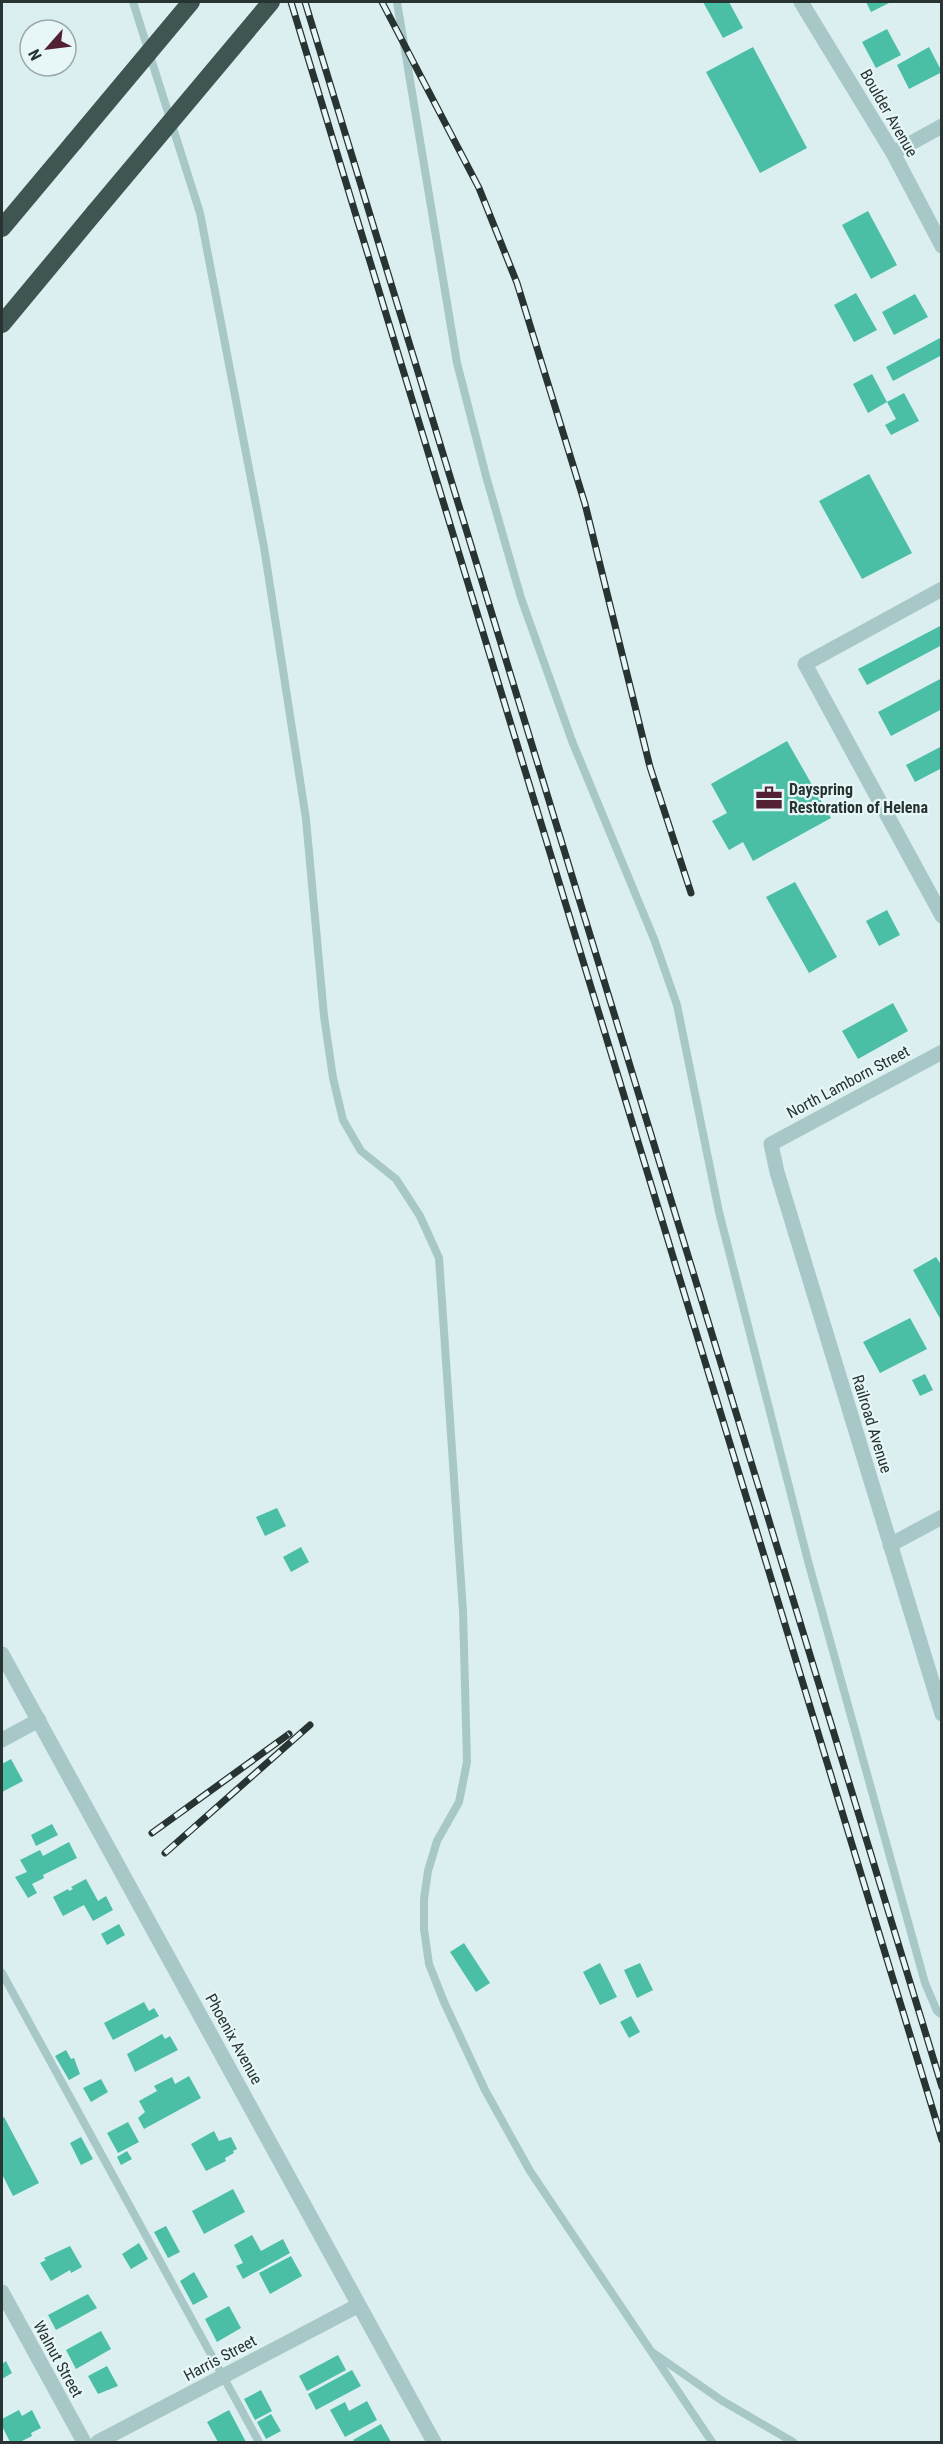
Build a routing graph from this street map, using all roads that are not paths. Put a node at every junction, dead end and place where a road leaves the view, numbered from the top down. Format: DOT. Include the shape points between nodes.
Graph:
graph roads {
  1 [pos="133,2"];
  2 [pos="191,2"];
  3 [pos="271,2"];
  4 [pos="397,2"];
  5 [pos="801,2"];
  6 [pos="942,126"];
  7 [pos="893,153"];
  8 [pos="2,228"];
  9 [pos="942,246"];
  10 [pos="2,324"];
  11 [pos="942,589"];
  12 [pos="942,916"];
  13 [pos="942,1052"];
  14 [pos="771,1144"];
  15 [pos="942,1517"];
  16 [pos="890,1545"];
  17 [pos="2,1654"];
  18 [pos="942,1714"];
  19 [pos="39,1720"];
  20 [pos="2,1740"];
  21 [pos="2,1973"];
  22 [pos="942,2015"];
  23 [pos="2,2292"];
  24 [pos="359,2305"];
  25 [pos="648,2350"];
  26 [pos="224,2376"];
  27 [pos="84,2442"];
  28 [pos="98,2442"];
  29 [pos="259,2442"];
  30 [pos="434,2442"];
  31 [pos="712,2442"];
  32 [pos="793,2442"];
  1 -- 25 [label="lane" via="200,213 264,547 306,819 324,1016 343,1120 361,1151 396,1179 420,1216 439,1258 463,1611 467,1762 459,1802 437,1841 428,1871 424,1929 429,1964 485,2090 530,2171"];
  2 -- 8 [label="highway, bridge"];
  3 -- 10 [label="highway, bridge"];
  4 -- 22 [label="lane" via="457,363 486,476 520,598 677,1005 719,1212 808,1561 925,1983"];
  5 -- 7 [label="street, Boulder Avenue"];
  6 -- 7 [label="street"];
  7 -- 9 [label="street, Boulder Avenue"];
  11 -- 12 [label="street" via="805,664"];
  13 -- 14 [label="street, North Lamborn Street"];
  14 -- 16 [label="street, Railroad Avenue"];
  15 -- 16 [label="street"];
  16 -- 18 [label="street, Railroad Avenue"];
  17 -- 19 [label="street, Phoenix Avenue"];
  19 -- 20 [label="street"];
  19 -- 24 [label="street, Phoenix Avenue"];
  21 -- 26 [label="lane"];
  23 -- 27 [label="street, Walnut Street"];
  24 -- 26 [label="street, Harris Street"];
  24 -- 30 [label="street, Phoenix Avenue"];
  25 -- 31 [label="lane"];
  25 -- 32 [label="lane" via="721,2400"];
  26 -- 28 [label="street, Harris Street"];
  26 -- 29 [label="lane"];
}
